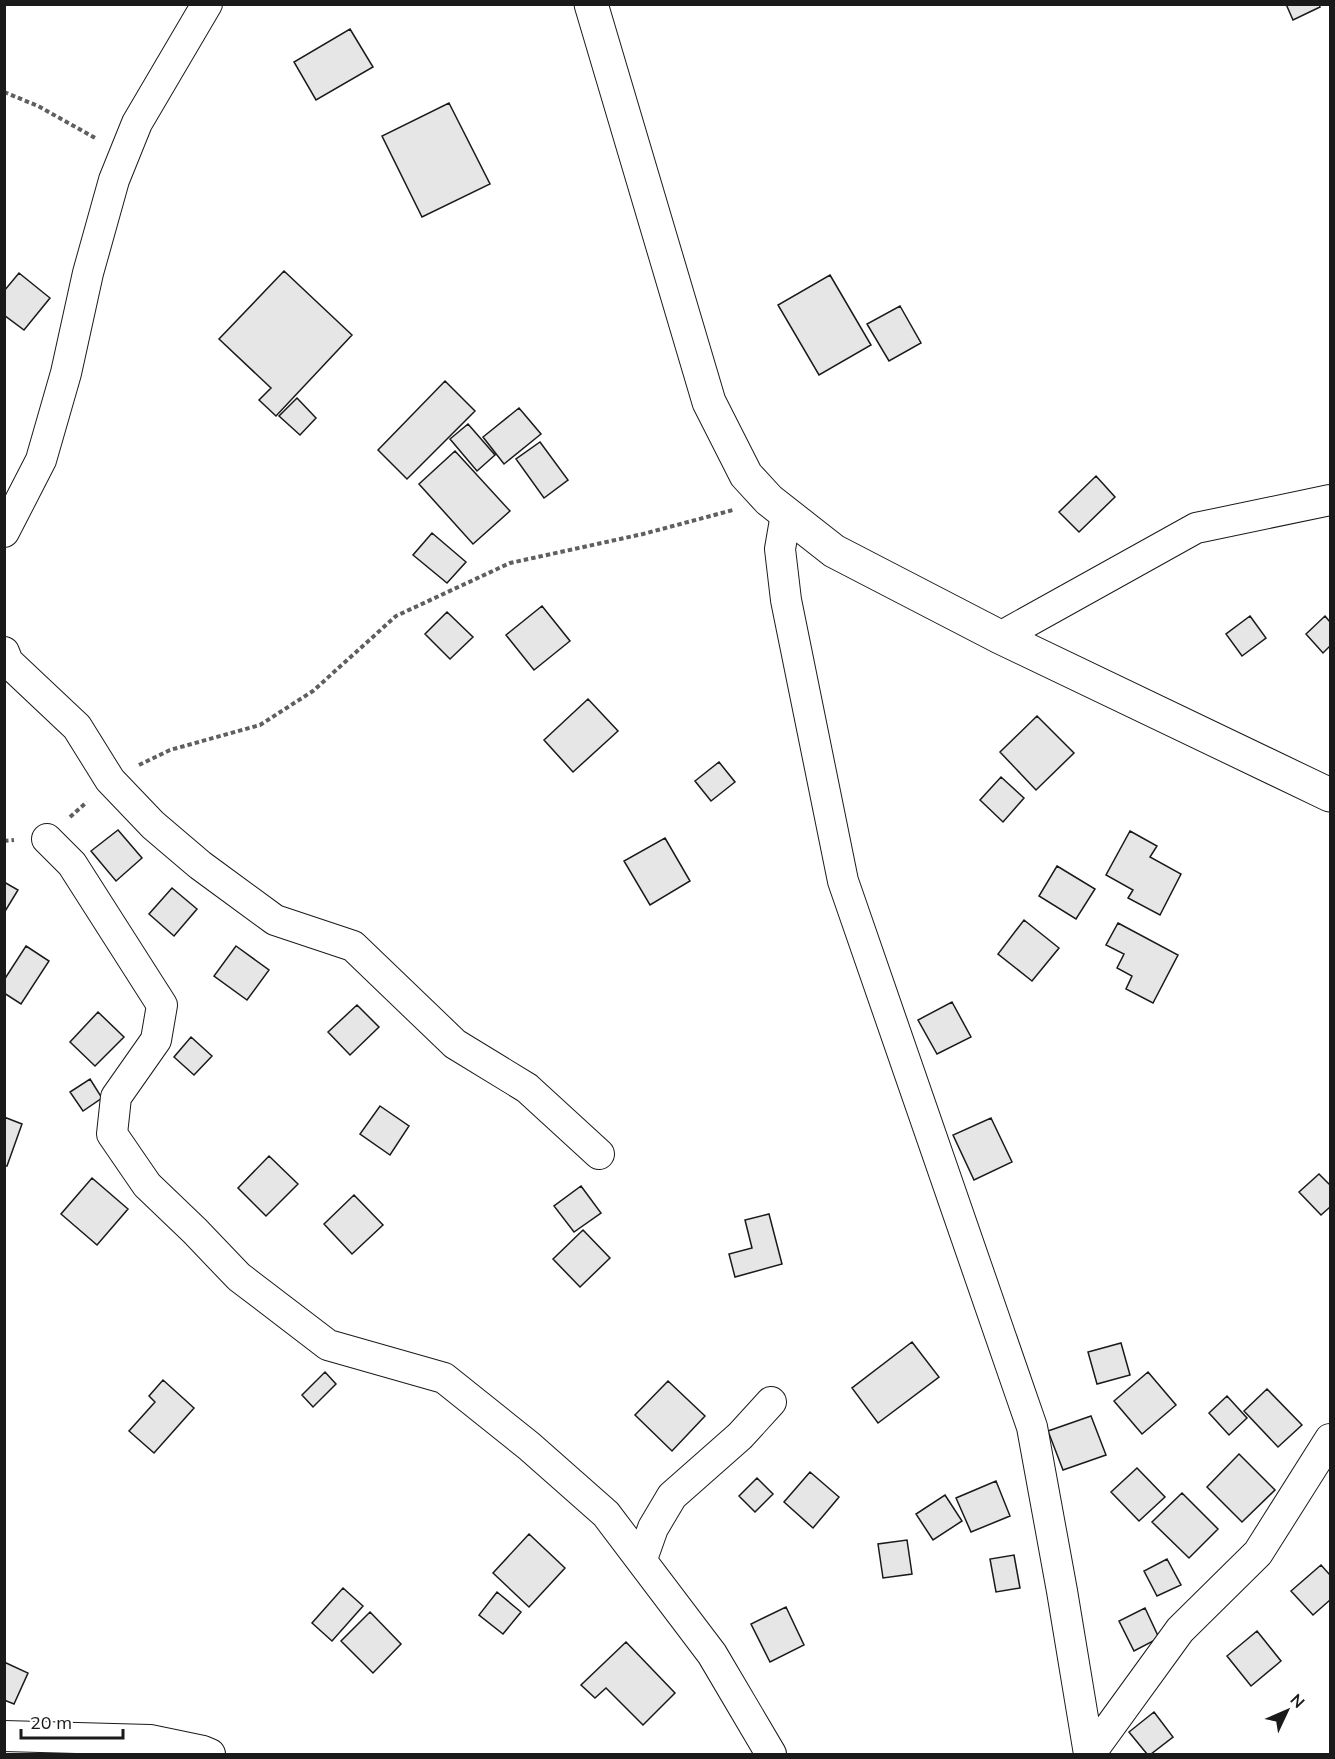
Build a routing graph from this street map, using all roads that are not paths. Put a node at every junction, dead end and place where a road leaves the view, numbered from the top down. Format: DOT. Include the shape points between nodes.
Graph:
graph roads {
  1 [pos="207,4"];
  2 [pos="591,4"];
  3 [pos="1330,500"];
  4 [pos="777,507"];
  5 [pos="4,532"];
  6 [pos="1000,637"];
  7 [pos="4,652"];
  8 [pos="1330,795"];
  9 [pos="47,839"];
  10 [pos="599,1154"];
  11 [pos="771,1402"];
  12 [pos="1330,1439"];
  13 [pos="642,1560"];
  14 [pos="4,1736"];
  15 [pos="210,1755"];
  16 [pos="771,1755"];
  17 [pos="1090,1755"];
  1 -- 5 [label="street" via="137,123 117,173 41,460"];
  2 -- 4 [label="street" via="709,402 746,475"];
  3 -- 6 [label="street" via="1196,528"];
  4 -- 6 [label="street" via="834,551"];
  4 -- 17 [label="street" via="786,600 843,880 1032,1427"];
  6 -- 8 [label="street"];
  7 -- 10 [label="street" via="8,662 77,727 110,780 153,825 200,865 275,920 354,946 455,1044 527,1088"];
  9 -- 13 [label="street" via="72,864 162,1005 156,1040 116,1097 112,1134 147,1185 239,1277 328,1345 444,1378 606,1514"];
  11 -- 13 [label="street" via="740,1436 672,1496 653,1528"];
  12 -- 17 [label="street" via="1258,1553 1180,1630"];
  13 -- 16 [label="street" via="712,1654"];
  14 -- 15 [label="street" via="150,1740"];
}
